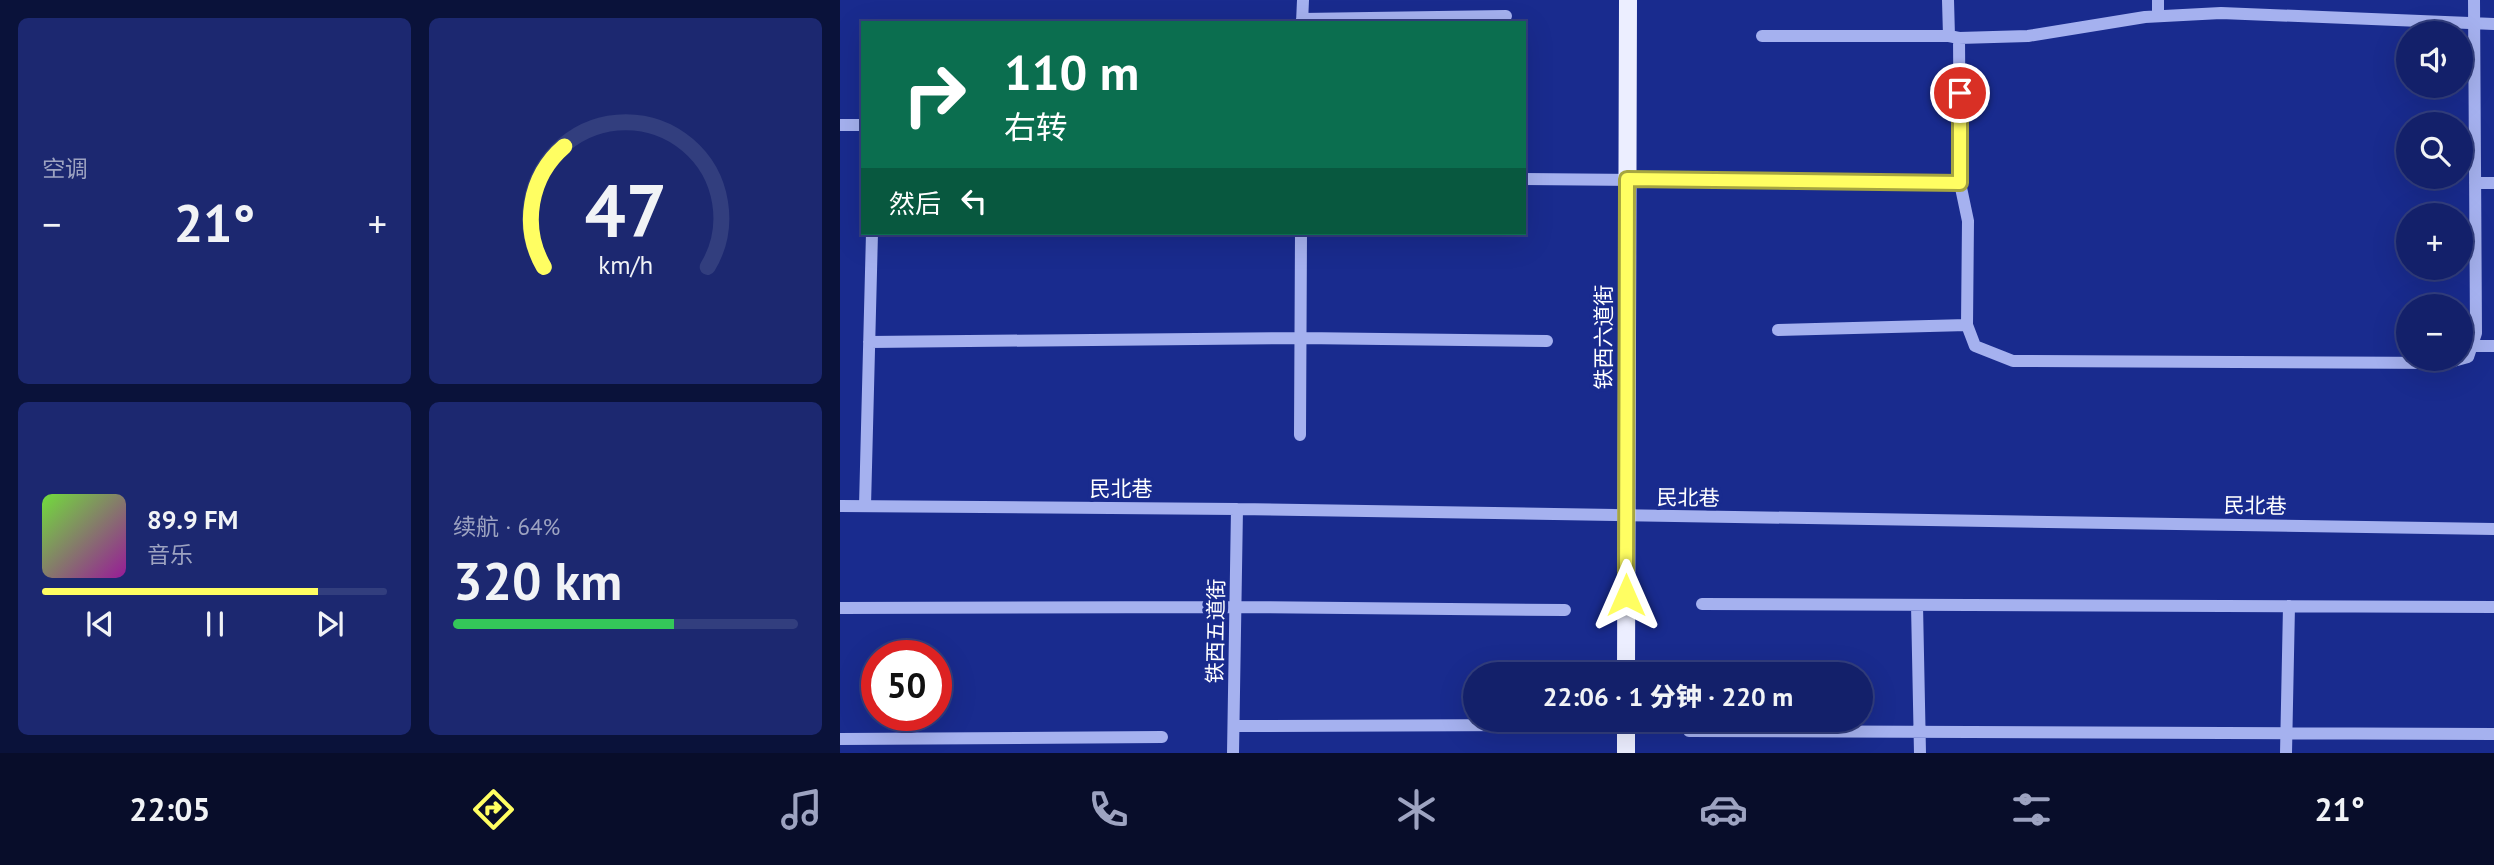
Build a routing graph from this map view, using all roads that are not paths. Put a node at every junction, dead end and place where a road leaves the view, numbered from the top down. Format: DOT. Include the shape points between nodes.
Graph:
graph roads {
  1 [pos="1303,0"];
  2 [pos="1628,0"];
  3 [pos="1948,0"];
  4 [pos="2158,0"];
  5 [pos="2474,0"];
  6 [pos="1506,16"];
  7 [pos="2158,16"];
  8 [pos="1303,21"];
  9 [pos="2474,24"];
  10 [pos="2494,24"];
  11 [pos="1762,36"];
  12 [pos="1954,37"];
  13 [pos="840,125"];
  14 [pos="861,125"];
  15 [pos="1526,179"];
  16 [pos="1627,179"];
  17 [pos="1960,183"];
  18 [pos="2475,183"];
  19 [pos="2494,183"];
  20 [pos="872,235"];
  21 [pos="1301,235"];
  22 [pos="1966,325"];
  23 [pos="1778,330"];
  24 [pos="1301,338"];
  25 [pos="1547,341"];
  26 [pos="869,342"];
  27 [pos="2473,343"];
  28 [pos="2473,346"];
  29 [pos="2494,346"];
  30 [pos="2396,363"];
  31 [pos="1300,435"];
  32 [pos="840,506"];
  33 [pos="865,506"];
  34 [pos="1237,509"];
  35 [pos="1627,517"];
  36 [pos="2494,529"];
  37 [pos="1702,604"];
  38 [pos="1917,605"];
  39 [pos="1235,607"];
  40 [pos="2288,607"];
  41 [pos="2494,607"];
  42 [pos="840,608"];
  43 [pos="1565,610"];
  44 [pos="1626,662"];
  45 [pos="1463,725"];
  46 [pos="1234,726"];
  47 [pos="1873,731"];
  48 [pos="1920,731"];
  49 [pos="1626,732"];
  50 [pos="2287,733"];
  51 [pos="2494,734"];
  52 [pos="1162,737"];
  53 [pos="840,739"];
  54 [pos="1233,753"];
  55 [pos="1626,753"];
  56 [pos="1920,753"];
  57 [pos="2286,753"];
  1 -- 8 [label="street"];
  2 -- 16 [label="main road, 铁西六道街"];
  3 -- 12 [label="street"];
  4 -- 7 [label="street"];
  5 -- 9 [label="street"];
  6 -- 8 [label="street"];
  7 -- 9 [label="street" via="2221,13"];
  7 -- 12 [label="street" via="2028,36"];
  9 -- 10 [label="street"];
  9 -- 18 [label="street"];
  11 -- 12 [label="street"];
  12 -- 17 [label="street"];
  13 -- 14 [label="street"];
  15 -- 16 [label="street"];
  16 -- 17 [label="street"];
  16 -- 35 [label="main road, 铁西六道街"];
  17 -- 22 [label="street" via="1968,221"];
  18 -- 19 [label="street"];
  18 -- 27 [label="street"];
  20 -- 26 [label="street"];
  21 -- 24 [label="street"];
  22 -- 23 [label="street"];
  22 -- 30 [label="street" via="1975,346 2013,361"];
  24 -- 25 [label="street"];
  24 -- 26 [label="street"];
  24 -- 31 [label="street"];
  26 -- 33 [label="street"];
  28 -- 29 [label="street"];
  32 -- 33 [label="street, 民北巷"];
  33 -- 34 [label="street, 民北巷"];
  34 -- 35 [label="street, 民北巷"];
  34 -- 39 [label="street, 铁西五道街"];
  35 -- 36 [label="street, 民北巷"];
  35 -- 44 [label="main road, 铁西六道街"];
  37 -- 38 [label="street"];
  38 -- 40 [label="street"];
  38 -- 48 [label="street"];
  39 -- 42 [label="street"];
  39 -- 43 [label="street"];
  39 -- 46 [label="street, 铁西五道街"];
  40 -- 41 [label="street"];
  40 -- 50 [label="street"];
  45 -- 46 [label="street"];
  46 -- 54 [label="street, 铁西五道街"];
  47 -- 48 [label="street"];
  48 -- 50 [label="street"];
  48 -- 56 [label="street"];
  49 -- 55 [label="main road"];
  50 -- 51 [label="street"];
  50 -- 57 [label="street"];
  52 -- 53 [label="street"];
}
